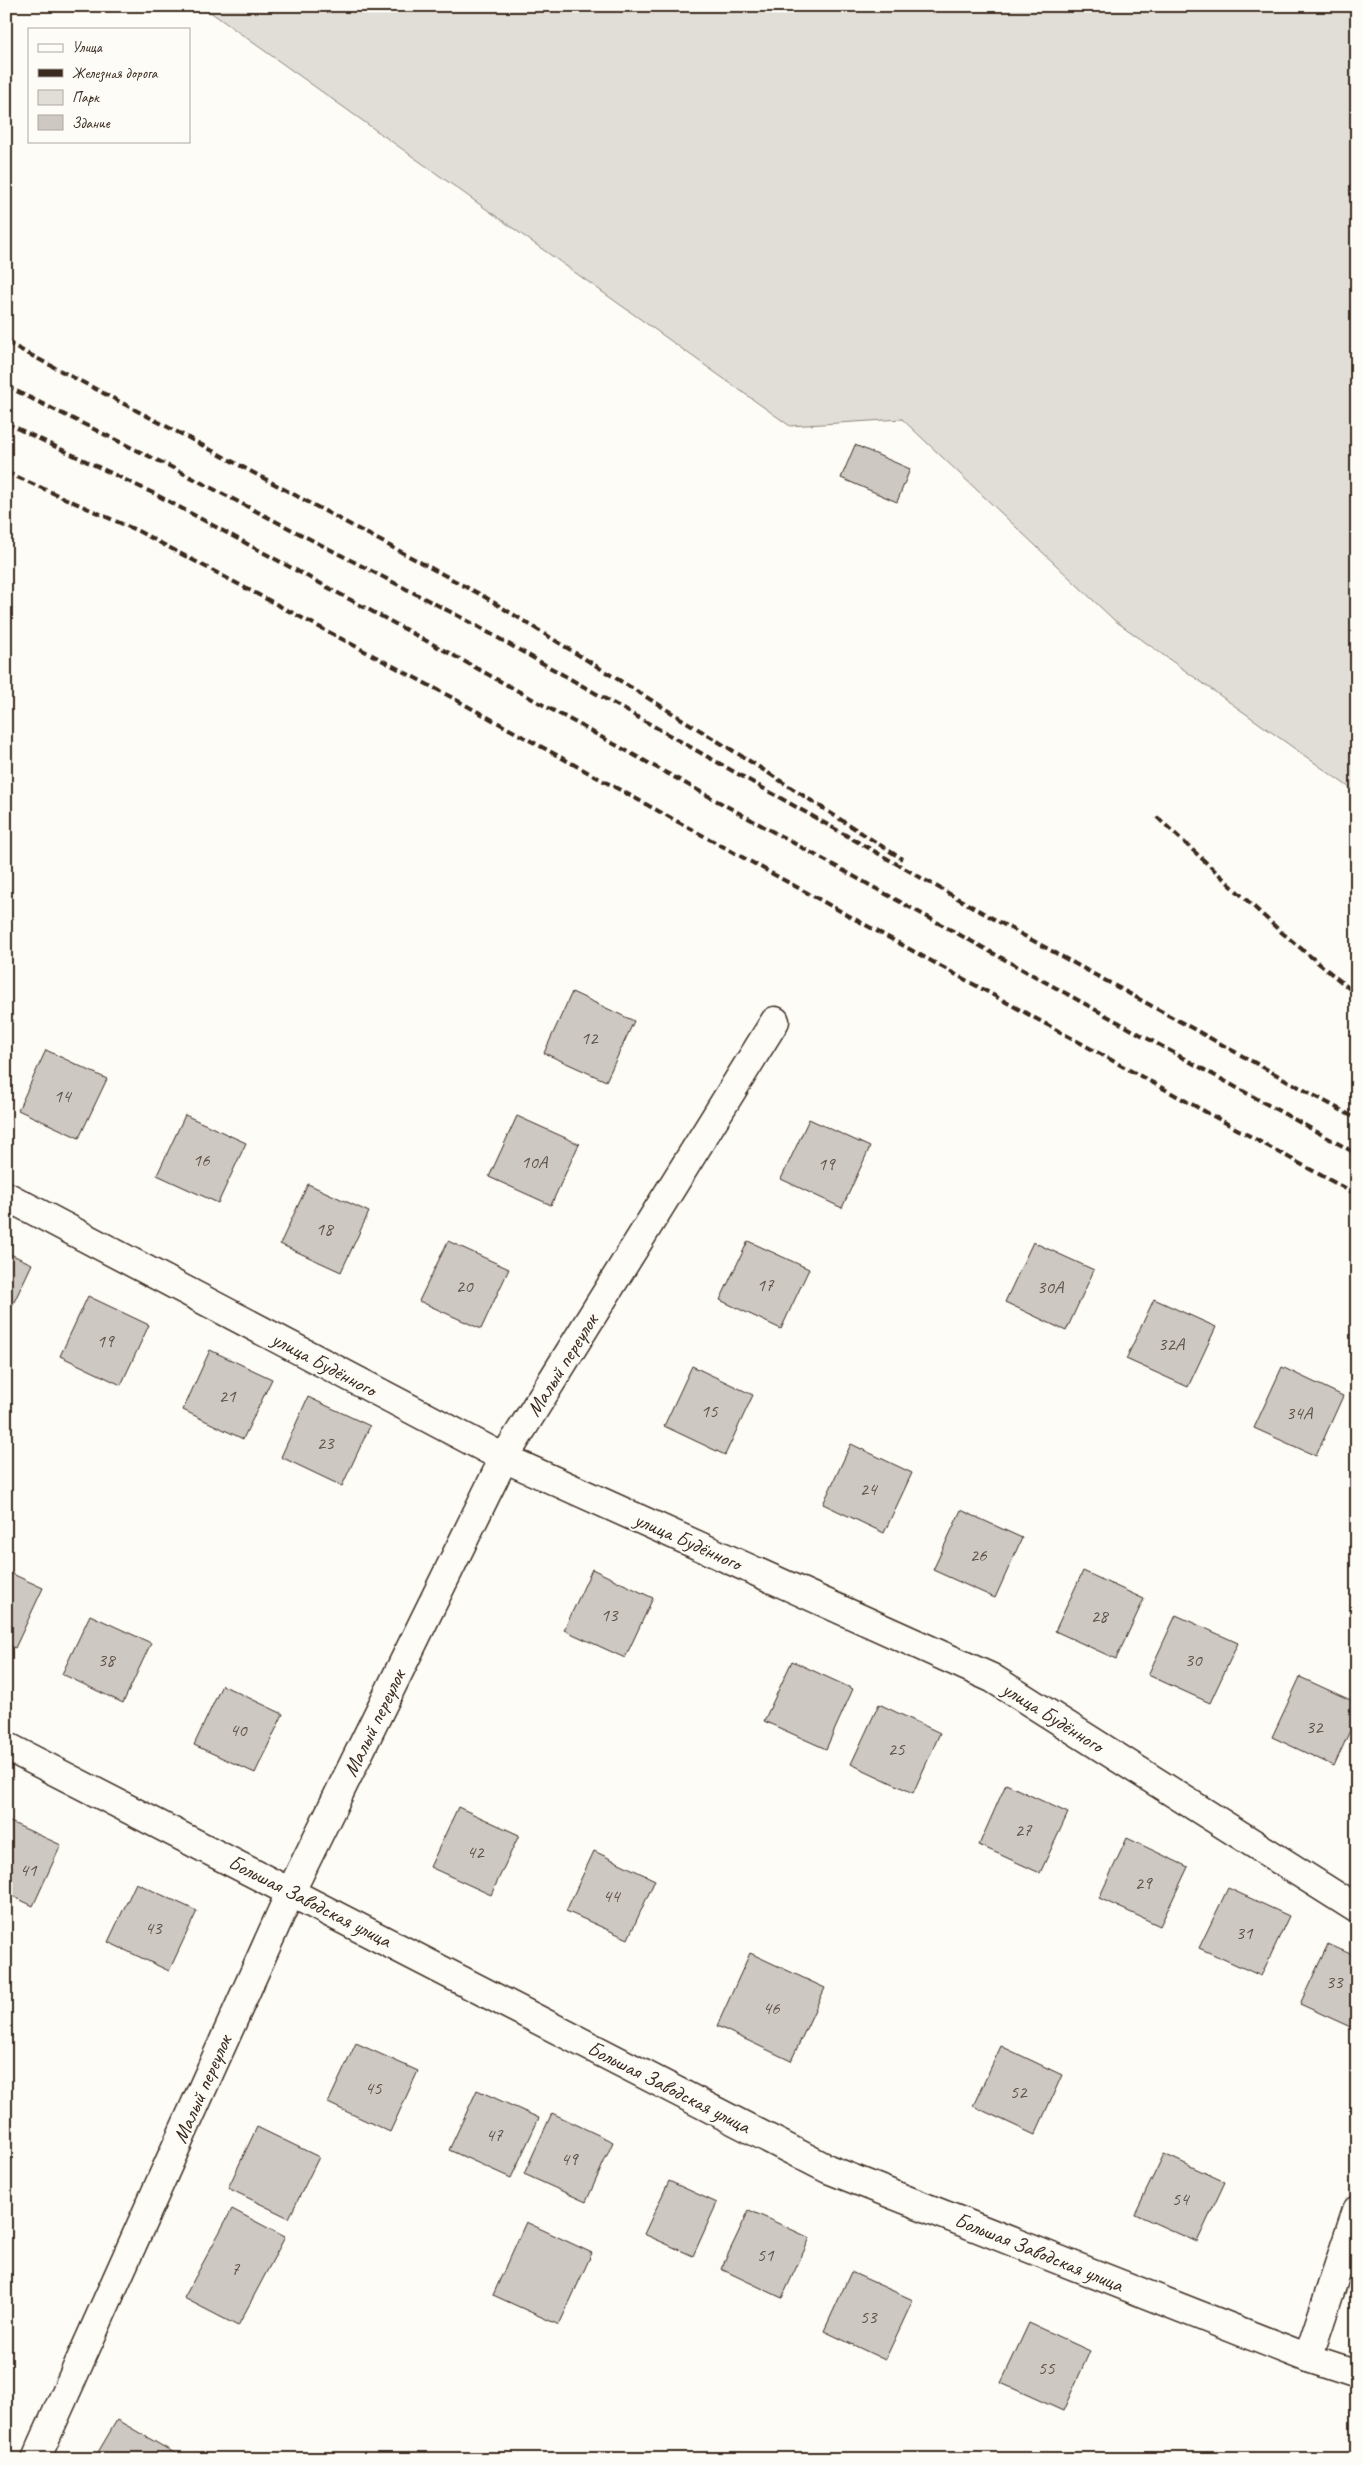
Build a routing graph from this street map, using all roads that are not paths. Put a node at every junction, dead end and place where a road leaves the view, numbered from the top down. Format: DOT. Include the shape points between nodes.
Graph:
graph roads {
  1 [pos="775,1020"];
  2 [pos="6,1196"];
  3 [pos="504,1458"];
  4 [pos="6,1746"];
  5 [pos="291,1891"];
  6 [pos="1357,1909"];
  7 [pos="1357,2210"];
  8 [pos="1308,2358"];
  9 [pos="1357,2374"];
  10 [pos="36,2459"];
  1 -- 3 [label="street, Малый переулок"];
  2 -- 3 [label="street, улица Будённого"];
  3 -- 5 [label="street, Малый переулок"];
  3 -- 6 [label="street, улица Будённого" via="992,1678"];
  4 -- 5 [label="street, Большая Заводская улица"];
  5 -- 8 [label="street, Большая Заводская улица" via="828,2169"];
  5 -- 10 [label="street, Малый переулок"];
  7 -- 8 [label="street"];
  8 -- 9 [label="street, Большая Заводская улица"];
}
